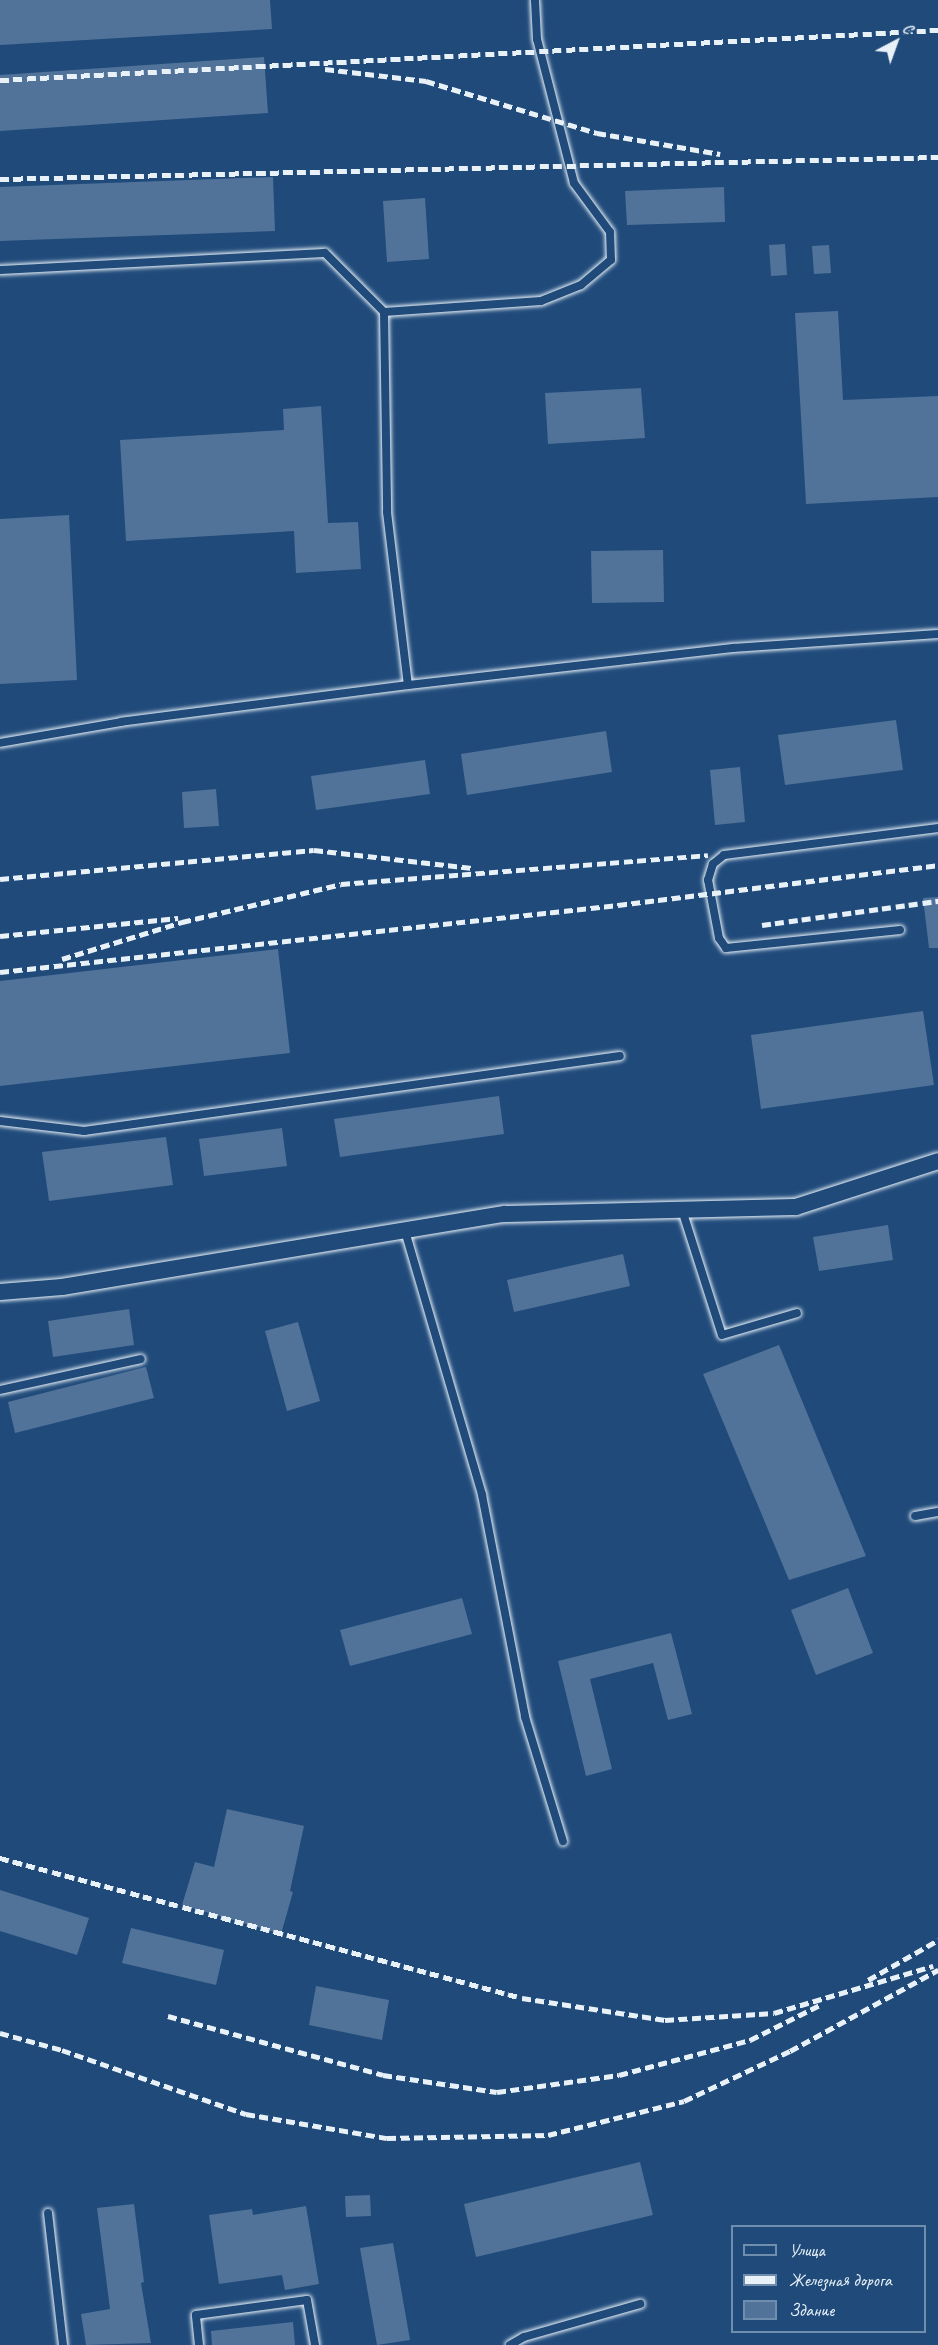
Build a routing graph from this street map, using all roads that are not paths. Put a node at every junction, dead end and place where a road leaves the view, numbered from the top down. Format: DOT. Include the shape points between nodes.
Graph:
graph roads {
  1 [pos="535,0"];
  2 [pos="0,270"];
  3 [pos="384,312"];
  4 [pos="938,634"];
  5 [pos="408,685"];
  6 [pos="0,743"];
  7 [pos="938,828"];
  8 [pos="900,930"];
  9 [pos="620,1056"];
  10 [pos="0,1121"];
  11 [pos="938,1161"];
  12 [pos="682,1210"];
  13 [pos="405,1231"];
  14 [pos="0,1295"];
  15 [pos="797,1313"];
  16 [pos="141,1359"];
  17 [pos="0,1390"];
  18 [pos="938,1512"];
  19 [pos="915,1516"];
  20 [pos="563,1841"];
  21 [pos="48,2212"];
  22 [pos="640,2304"];
  23 [pos="63,2345"];
  24 [pos="199,2345"];
  25 [pos="315,2345"];
  26 [pos="510,2345"];
  1 -- 3 [label="lane" via="537,39 574,183 610,231 611,260 581,285 541,301"];
  2 -- 3 [label="lane" via="325,253"];
  3 -- 5 [label="lane" via="387,512"];
  4 -- 5 [label="lane" via="733,648"];
  5 -- 6 [label="lane" via="121,722"];
  7 -- 8 [label="lane" via="724,855 713,864 708,880 719,938 726,948"];
  9 -- 10 [label="lane" via="84,1131"];
  11 -- 12 [label="street" via="796,1207"];
  12 -- 13 [label="street" via="505,1214"];
  12 -- 15 [label="lane" via="722,1335"];
  13 -- 14 [label="street"];
  13 -- 20 [label="lane" via="482,1495 525,1717"];
  16 -- 17 [label="lane"];
  18 -- 19 [label="lane"];
  21 -- 23 [label="lane"];
  22 -- 26 [label="lane" via="524,2337"];
  24 -- 25 [label="lane" via="196,2315 307,2300"];
}
